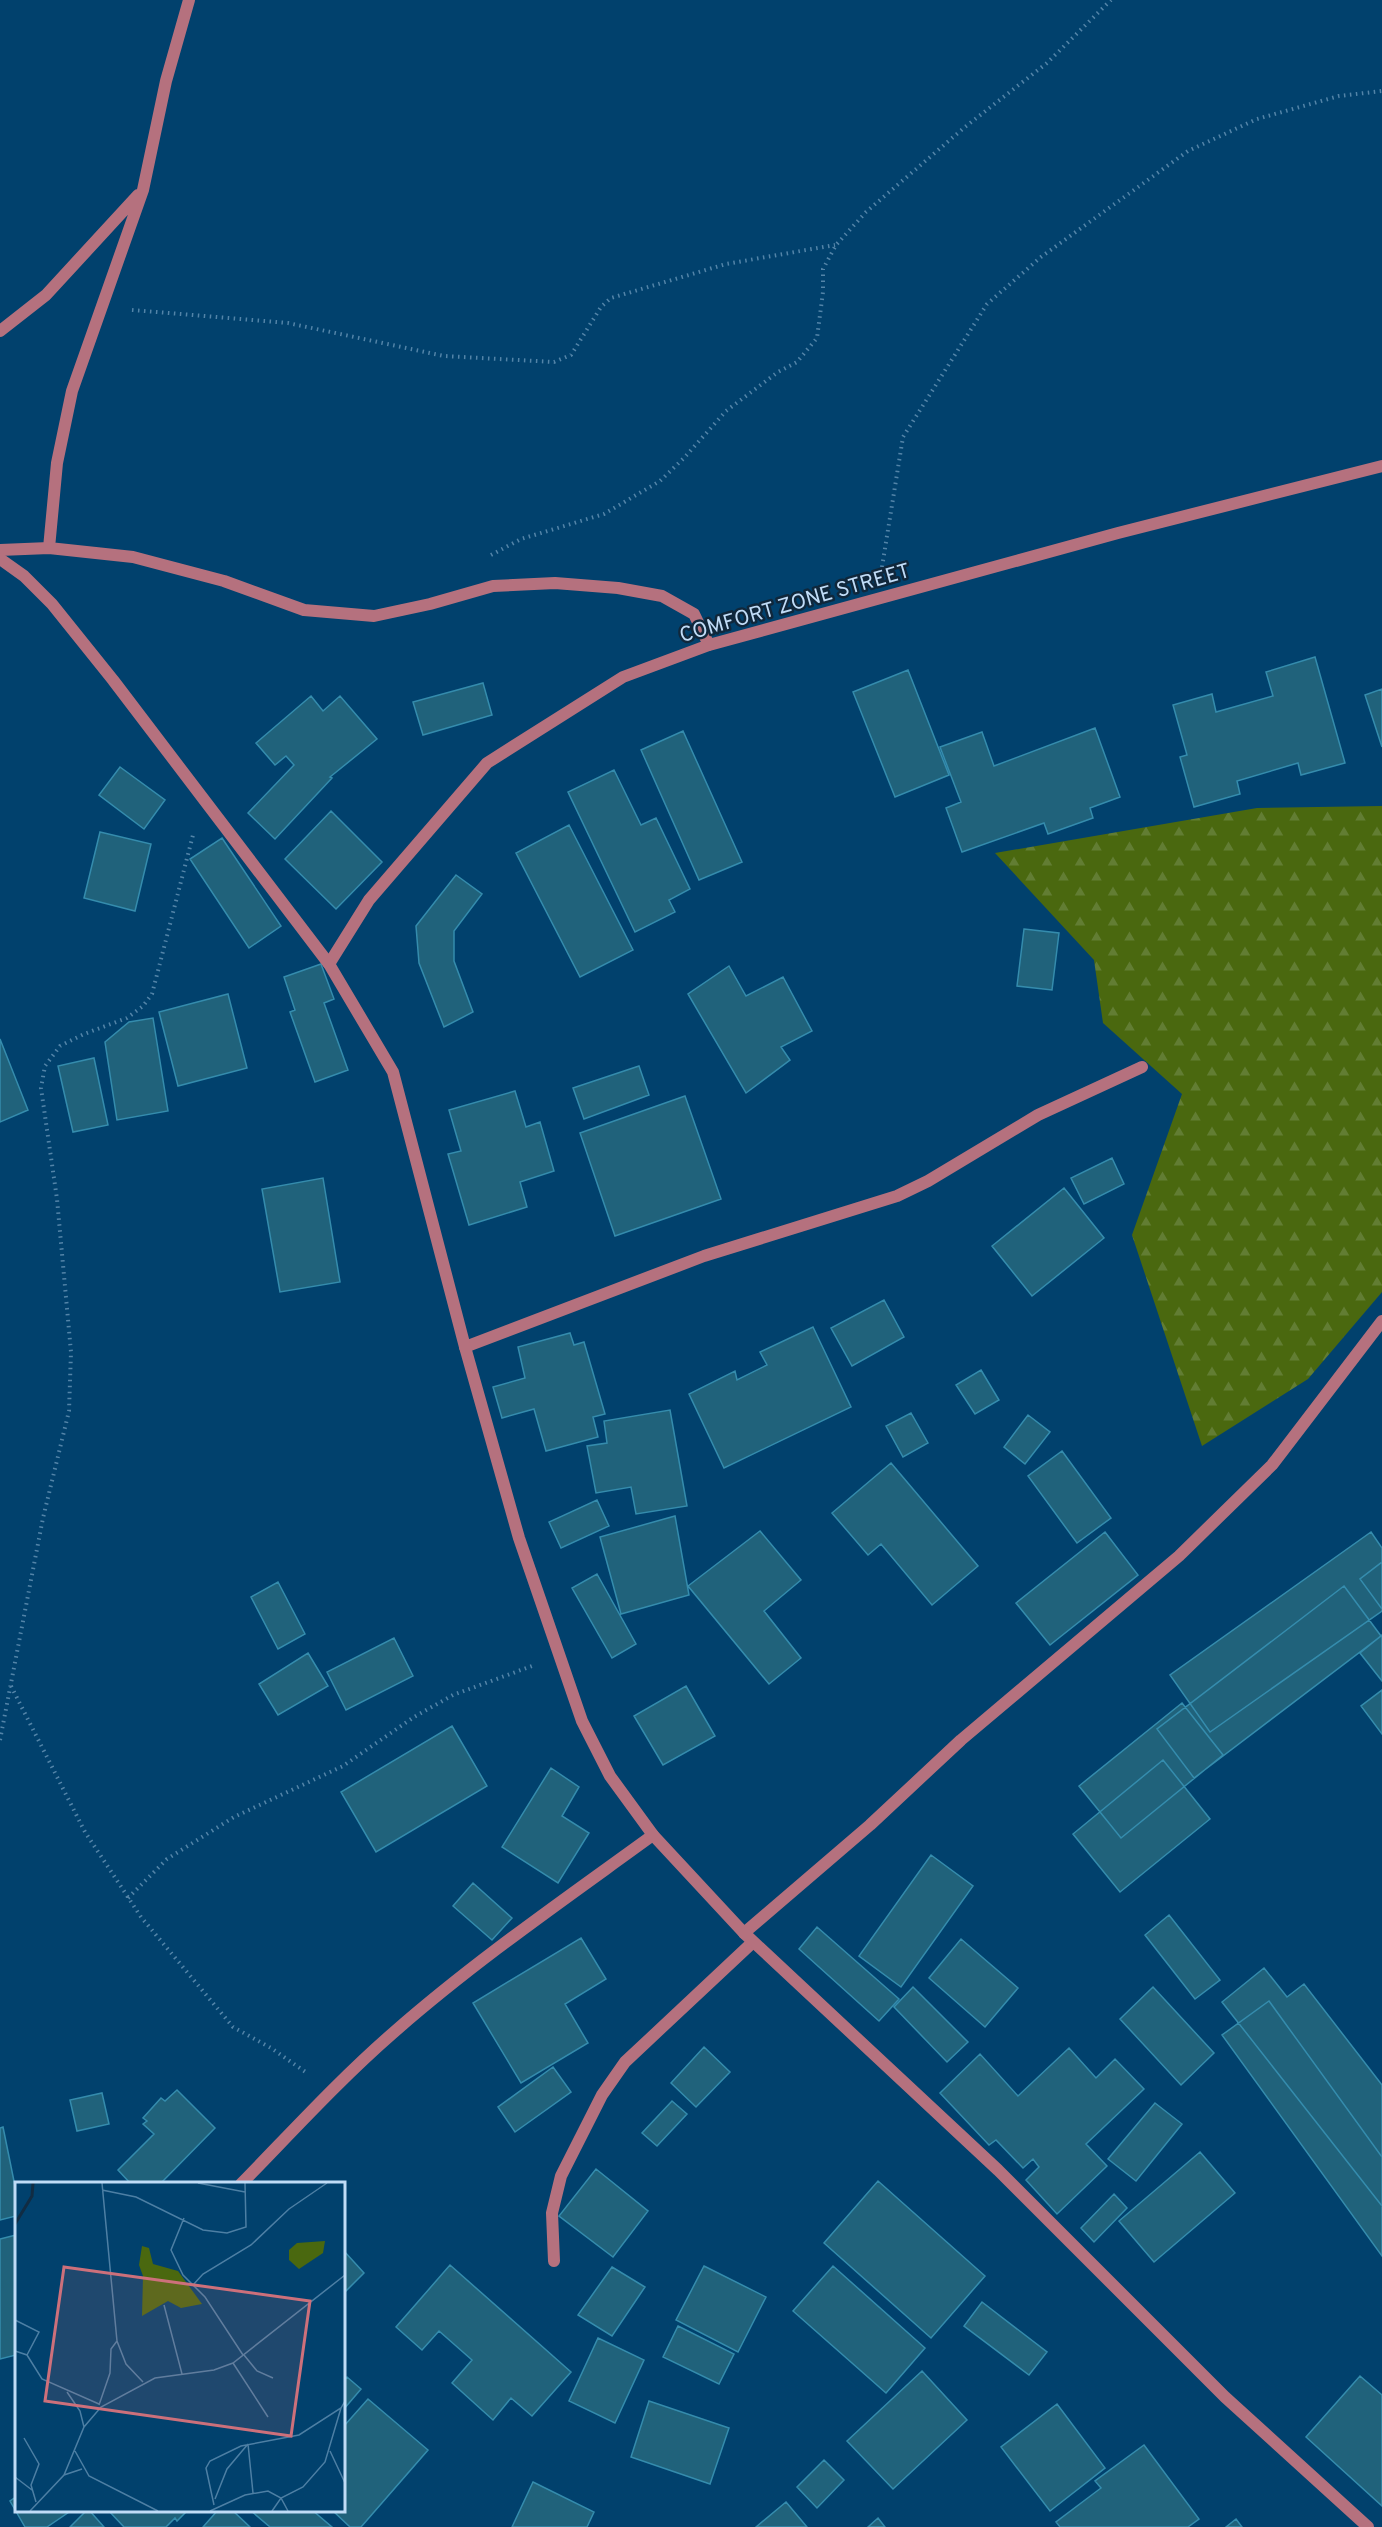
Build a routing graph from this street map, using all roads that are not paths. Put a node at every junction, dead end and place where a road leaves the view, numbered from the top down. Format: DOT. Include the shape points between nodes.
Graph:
graph roads {
  1 [pos="189,0"];
  2 [pos="143,190"];
  3 [pos="0,331"];
  4 [pos="1382,466"];
  5 [pos="49,548"];
  6 [pos="0,550"];
  7 [pos="0,559"];
  8 [pos="709,645"];
  9 [pos="329,964"];
  10 [pos="1142,1067"];
  11 [pos="1380,1327"];
  12 [pos="465,1347"];
  13 [pos="653,1835"];
  14 [pos="748,1937"];
  15 [pos="243,2182"];
  16 [pos="554,2261"];
  17 [pos="1368,2527"];
  1 -- 2 [label="street" via="166,81"];
  2 -- 3 [label="street" via="46,295"];
  2 -- 5 [label="street" via="72,391 57,463"];
  4 -- 8 [label="street, COMFORT ZONE STREET" via="1118,533"];
  5 -- 6 [label="street"];
  5 -- 8 [label="street" via="133,557 224,581 304,610 374,616 493,586 555,583 618,588 662,596 694,614"];
  7 -- 9 [label="street" via="52,604"];
  8 -- 9 [label="street, COMFORT ZONE STREET" via="623,677 487,763 369,900"];
  9 -- 12 [label="street" via="393,1072"];
  10 -- 12 [label="street" via="1038,1115 897,1196 704,1256"];
  11 -- 14 [label="street" via="1272,1465 1179,1556 961,1740"];
  12 -- 13 [label="street" via="519,1538 582,1721 610,1776"];
  13 -- 14 [label="street"];
  13 -- 15 [label="street" via="480,1960 392,2034"];
  14 -- 16 [label="street" via="625,2062 602,2095 561,2176 552,2213"];
  14 -- 17 [label="street" via="998,2170 1225,2397"];
}
